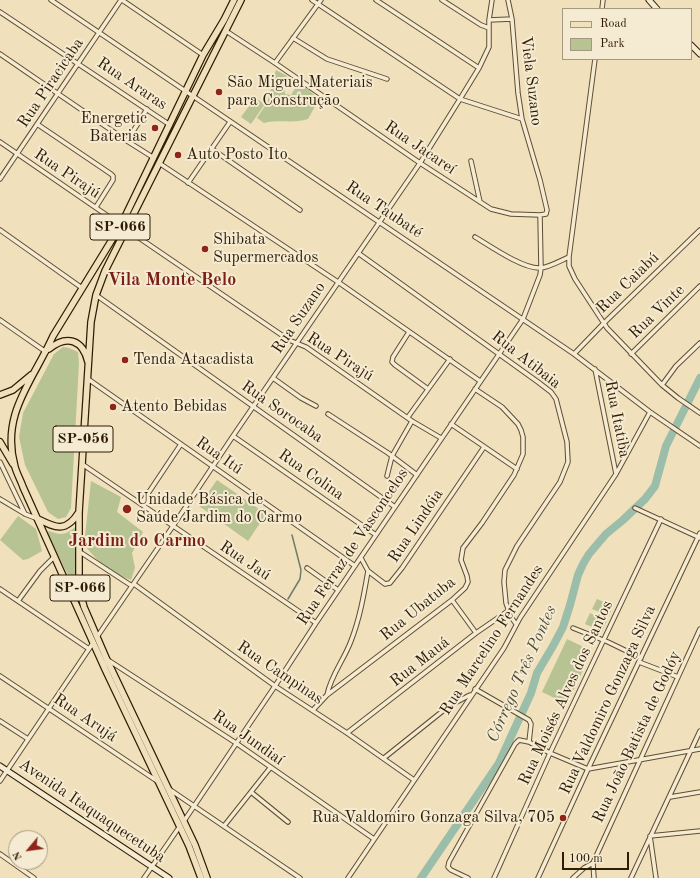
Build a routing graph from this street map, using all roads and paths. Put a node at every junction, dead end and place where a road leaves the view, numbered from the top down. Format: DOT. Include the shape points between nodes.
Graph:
graph roads {
  1 [pos="51,0"];
  2 [pos="121,0"];
  3 [pos="234,0"];
  4 [pos="241,0"];
  5 [pos="312,0"];
  6 [pos="321,0"];
  7 [pos="376,0"];
  8 [pos="442,0"];
  9 [pos="492,0"];
  10 [pos="508,0"];
  11 [pos="649,0"];
  12 [pos="318,4"];
  13 [pos="656,8"];
  14 [pos="0,12"];
  15 [pos="512,19"];
  16 [pos="490,20"];
  17 [pos="489,28"];
  18 [pos="226,31"];
  19 [pos="99,32"];
  20 [pos="293,38"];
  21 [pos="692,46"];
  22 [pos="0,54"];
  23 [pos="700,54"];
  24 [pos="203,55"];
  25 [pos="595,60"];
  26 [pos="79,63"];
  27 [pos="275,63"];
  28 [pos="479,68"];
  29 [pos="387,79"];
  30 [pos="186,92"];
  31 [pos="58,94"];
  32 [pos="193,96"];
  33 [pos="460,99"];
  34 [pos="147,109"];
  35 [pos="522,119"];
  36 [pos="230,122"];
  37 [pos="37,124"];
  38 [pos="170,125"];
  39 [pos="127,141"];
  40 [pos="0,142"];
  41 [pos="212,149"];
  42 [pos="17,154"];
  43 [pos="154,158"];
  44 [pos="471,161"];
  45 [pos="159,163"];
  46 [pos="420,163"];
  47 [pos="0,179"];
  48 [pos="188,183"];
  49 [pos="480,202"];
  50 [pos="96,207"];
  51 [pos="300,210"];
  52 [pos="540,216"];
  53 [pos="380,222"];
  54 [pos="122,225"];
  55 [pos="126,229"];
  56 [pos="0,230"];
  57 [pos="700,230"];
  58 [pos="475,237"];
  59 [pos="358,254"];
  60 [pos="570,257"];
  61 [pos="541,268"];
  62 [pos="338,282"];
  63 [pos="700,286"];
  64 [pos="82,288"];
  65 [pos="96,295"];
  66 [pos="523,319"];
  67 [pos="0,320"];
  68 [pos="603,324"];
  69 [pos="410,332"];
  70 [pos="297,343"];
  71 [pos="700,343"];
  72 [pos="46,351"];
  73 [pos="499,353"];
  74 [pos="574,354"];
  75 [pos="631,354"];
  76 [pos="450,359"];
  77 [pos="89,366"];
  78 [pos="595,370"];
  79 [pos="34,372"];
  80 [pos="273,378"];
  81 [pos="88,379"];
  82 [pos="480,381"];
  83 [pos="662,384"];
  84 [pos="428,389"];
  85 [pos="475,389"];
  86 [pos="0,395"];
  87 [pos="254,406"];
  88 [pos="316,406"];
  89 [pos="650,412"];
  90 [pos="700,413"];
  91 [pos="328,414"];
  92 [pos="408,417"];
  93 [pos="412,420"];
  94 [pos="451,424"];
  95 [pos="233,436"];
  96 [pos="441,438"];
  97 [pos="0,442"];
  98 [pos="181,444"];
  99 [pos="700,446"];
  100 [pos="484,447"];
  101 [pos="392,456"];
  102 [pos="0,462"];
  103 [pos="82,464"];
  104 [pos="213,466"];
  105 [pos="15,467"];
  106 [pos="3,468"];
  107 [pos="517,469"];
  108 [pos="0,472"];
  109 [pos="616,474"];
  110 [pos="417,475"];
  111 [pos="387,476"];
  112 [pos="0,499"];
  113 [pos="141,504"];
  114 [pos="395,507"];
  115 [pos="635,508"];
  116 [pos="79,512"];
  117 [pos="25,514"];
  118 [pos="38,519"];
  119 [pos="661,519"];
  120 [pos="173,526"];
  121 [pos="376,535"];
  122 [pos="699,536"];
  123 [pos="80,552"];
  124 [pos="54,557"];
  125 [pos="361,558"];
  126 [pos="355,566"];
  127 [pos="307,568"];
  128 [pos="368,571"];
  129 [pos="133,585"];
  130 [pos="0,589"];
  131 [pos="338,590"];
  132 [pos="452,600"];
  133 [pos="18,601"];
  134 [pos="508,610"];
  135 [pos="316,623"];
  136 [pos="516,624"];
  137 [pos="573,628"];
  138 [pos="700,629"];
  139 [pos="476,633"];
  140 [pos="97,637"];
  141 [pos="604,640"];
  142 [pos="93,643"];
  143 [pos="89,649"];
  144 [pos="107,660"];
  145 [pos="640,660"];
  146 [pos="0,676"];
  147 [pos="678,677"];
  148 [pos="275,686"];
  149 [pos="475,689"];
  150 [pos="327,695"];
  151 [pos="470,695"];
  152 [pos="49,708"];
  153 [pos="313,710"];
  154 [pos="0,721"];
  155 [pos="700,731"];
  156 [pos="347,733"];
  157 [pos="28,739"];
  158 [pos="529,742"];
  159 [pos="236,743"];
  160 [pos="700,749"];
  161 [pos="691,750"];
  162 [pos="550,753"];
  163 [pos="384,758"];
  164 [pos="640,759"];
  165 [pos="0,766"];
  166 [pos="270,768"];
  167 [pos="588,769"];
  168 [pos="7,770"];
  169 [pos="414,780"];
  170 [pos="0,781"];
  171 [pos="157,781"];
  172 [pos="168,789"];
  173 [pos="251,792"];
  174 [pos="700,792"];
  175 [pos="670,797"];
  176 [pos="194,806"];
  177 [pos="184,821"];
  178 [pos="288,822"];
  179 [pos="224,826"];
  180 [pos="180,827"];
  181 [pos="700,830"];
  182 [pos="650,836"];
  183 [pos="374,839"];
  184 [pos="0,854"];
  185 [pos="593,864"];
  186 [pos="152,866"];
  187 [pos="34,878"];
  188 [pos="144,878"];
  189 [pos="169,878"];
  190 [pos="201,878"];
  191 [pos="207,878"];
  192 [pos="300,878"];
  193 [pos="348,878"];
  194 [pos="468,878"];
  195 [pos="494,878"];
  196 [pos="538,878"];
  197 [pos="573,878"];
  198 [pos="594,878"];
  199 [pos="631,878"];
  200 [pos="656,878"];
  1 -- 19 [label="street, Rua Taubaté"];
  2 -- 19 [label="street, Rua Piracicaba"];
  2 -- 24 [label="street"];
  3 -- 24 [label="main road, SP-066"];
  4 -- 18 [label="main road, SP-066"];
  5 -- 12 [label="street"];
  6 -- 12 [label="street"];
  7 -- 28 [label="street"];
  8 -- 17 [label="street"];
  9 -- 16 [label="street, Rua Suzano"];
  10 -- 15 [label="street, Viela Suzano"];
  11 -- 13 [label="street"];
  12 -- 20 [label="street"];
  12 -- 33 [label="street"];
  14 -- 26 [label="street, Rua Araras"];
  15 -- 16 [label="street"];
  15 -- 35 [label="street, Viela Suzano"];
  16 -- 17 [label="street, Rua Suzano"];
  17 -- 28 [label="street, Rua Suzano" via="489,47"];
  18 -- 27 [label="street, Rua Jacareí"];
  18 -- 32 [label="main road, SP-066"];
  19 -- 26 [label="street, Rua Piracicaba"];
  19 -- 30 [label="street, Rua Taubaté"];
  20 -- 27 [label="street"];
  20 -- 29 [label="street" via="327,59"];
  21 -- 23 [label="street"];
  22 -- 31 [label="street"];
  24 -- 30 [label="main road, SP-066"];
  25 -- 60 [label="street"];
  26 -- 31 [label="street, Rua Piracicaba"];
  26 -- 34 [label="street, Rua Araras"];
  27 -- 46 [label="street, Rua Jacareí"];
  28 -- 33 [label="street, Rua Suzano"];
  30 -- 32 [label="street, Rua Taubaté"];
  30 -- 38 [label="main road, SP-066"];
  31 -- 37 [label="street, Rua Piracicaba"];
  31 -- 39 [label="street"];
  32 -- 36 [label="street, Rua Taubaté"];
  32 -- 45 [label="main road, SP-066"];
  33 -- 35 [label="street"];
  33 -- 46 [label="street, Rua Suzano"];
  34 -- 38 [label="street, Rua Araras"];
  34 -- 39 [label="street"];
  35 -- 52 [label="street, Viela Suzano" via="547,210 546,214"];
  36 -- 41 [label="street"];
  36 -- 53 [label="street, Rua Taubaté"];
  37 -- 42 [label="street, Rua Piracicaba"];
  37 -- 50 [label="street" via="113,176"];
  38 -- 43 [label="main road, SP-066"];
  39 -- 43 [label="street"];
  40 -- 42 [label="street, Rua Pirajú"];
  41 -- 48 [label="street"];
  41 -- 51 [label="street"];
  42 -- 47 [label="street, Rua Piracicaba"];
  42 -- 50 [label="street, Rua Pirajú"];
  43 -- 54 [label="main road, SP-066"];
  44 -- 49 [label="street"];
  45 -- 48 [label="street"];
  45 -- 55 [label="main road, SP-066"];
  46 -- 49 [label="street, Rua Jacareí"];
  46 -- 53 [label="street, Rua Suzano"];
  48 -- 62 [label="street"];
  49 -- 52 [label="street, Rua Jacareí" via="491,209 511,214"];
  50 -- 54 [label="street, Rua Pirajú"];
  52 -- 61 [label="street, Rua Ferraz de Vasconcelos"];
  53 -- 59 [label="street, Rua Suzano"];
  53 -- 66 [label="street, Rua Taubaté"];
  54 -- 64 [label="main road, SP-066"];
  55 -- 65 [label="main road, SP-066"];
  55 -- 70 [label="street, Rua Pirajú"];
  56 -- 64 [label="street"];
  57 -- 68 [label="street, Rua Caiabú"];
  58 -- 61 [label="street" via="512,258"];
  59 -- 62 [label="street, Rua Suzano"];
  59 -- 73 [label="street, Rua Atibaia"];
  60 -- 61 [label="street"];
  60 -- 68 [label="street" via="571,272"];
  61 -- 66 [label="street, Rua Ferraz de Vasconcelos"];
  62 -- 69 [label="street"];
  62 -- 70 [label="street, Rua Suzano"];
  63 -- 75 [label="street, Rua Vinte"];
  64 -- 72 [label="main road, SP-066"];
  65 -- 77 [label="main road, SP-066" via="91,322"];
  65 -- 87 [label="street, Rua Sorocaba"];
  66 -- 73 [label="street, Rua Ferraz de Vasconcelos"];
  66 -- 74 [label="street, Rua Taubaté"];
  67 -- 72 [label="street"];
  68 -- 74 [label="street, Rua Caiabú"];
  68 -- 75 [label="street"];
  69 -- 76 [label="street"];
  69 -- 84 [label="street" via="392,362"];
  70 -- 80 [label="street, Rua Suzano"];
  70 -- 92 [label="street, Rua Pirajú"];
  71 -- 83 [label="street"];
  72 -- 77 [label="main road" via="57,343 73,341 82,349"];
  72 -- 79 [label="main road"];
  73 -- 82 [label="street, Rua Ferraz de Vasconcelos"];
  73 -- 134 [label="street, Rua Atibaia" via="547,388 556,399 567,442 568,462 560,482 517,546 505,570"];
  74 -- 78 [label="street, Rua Taubaté"];
  75 -- 83 [label="street"];
  76 -- 82 [label="street"];
  76 -- 84 [label="street"];
  77 -- 81 [label="main road, SP-056"];
  78 -- 89 [label="street, Rua Taubaté"];
  78 -- 109 [label="street, Rua Itatiba"];
  79 -- 86 [label="main road" via="13,390"];
  79 -- 105 [label="main road" via="13,418 11,437"];
  80 -- 87 [label="street, Rua Suzano"];
  80 -- 88 [label="street"];
  81 -- 98 [label="street, Rua Itú"];
  81 -- 103 [label="main road, SP-056"];
  82 -- 85 [label="street, Rua Ferraz de Vasconcelos"];
  83 -- 90 [label="street"];
  84 -- 92 [label="street"];
  85 -- 94 [label="street, Rua Ferraz de Vasconcelos"];
  85 -- 107 [label="street, Rua Ubatuba" via="502,407 521,430 523,454"];
  87 -- 95 [label="street, Rua Suzano"];
  87 -- 114 [label="street, Rua Sorocaba"];
  89 -- 99 [label="street, Rua Taubaté"];
  89 -- 109 [label="street, Rua Marcelino Fernandes"];
  91 -- 101 [label="street"];
  92 -- 93 [label="street, Rua Pirajú"];
  93 -- 96 [label="street, Rua Pirajú"];
  93 -- 101 [label="street"];
  94 -- 96 [label="street, Rua Ferraz de Vasconcelos"];
  94 -- 100 [label="street"];
  95 -- 104 [label="street, Rua Suzano"];
  95 -- 121 [label="street, Rua Colina"];
  96 -- 110 [label="street, Rua Ferraz de Vasconcelos"];
  97 -- 105 [label="main road"];
  98 -- 104 [label="street, Rua Itú"];
  98 -- 113 [label="street"];
  100 -- 107 [label="street"];
  100 -- 128 [label="street, Rua Lindóia" via="390,583 385,584"];
  101 -- 110 [label="street"];
  101 -- 111 [label="street"];
  102 -- 106 [label="street"];
  103 -- 113 [label="street, Rua Jaú"];
  103 -- 116 [label="main road, SP-056"];
  104 -- 120 [label="street, Rua Suzano"];
  104 -- 126 [label="street, Rua Itú"];
  105 -- 118 [label="main road"];
  106 -- 108 [label="street"];
  106 -- 117 [label="street"];
  107 -- 132 [label="street, Rua Ubatuba" via="463,548 461,560 468,582"];
  109 -- 136 [label="street, Rua Marcelino Fernandes"];
  110 -- 114 [label="street, Rua Ferraz de Vasconcelos"];
  112 -- 117 [label="street"];
  113 -- 120 [label="street, Rua Jaú"];
  114 -- 121 [label="street, Rua Ferraz de Vasconcelos"];
  115 -- 119 [label="street"];
  116 -- 118 [label="main road" via="71,523 59,528"];
  116 -- 123 [label="main road, SP-066"];
  117 -- 118 [label="street"];
  118 -- 124 [label="main road, SP-066"];
  119 -- 122 [label="street"];
  119 -- 141 [label="street, Rua Moisés Alves dos Santos"];
  120 -- 129 [label="street, Rua Suzano"];
  120 -- 135 [label="street, Rua Jaú"];
  121 -- 125 [label="street, Rua Ferraz de Vasconcelos"];
  122 -- 145 [label="street, Rua Valdomiro Gonzaga Silva"];
  123 -- 129 [label="street, Rua Campinas"];
  123 -- 140 [label="main road, SP-066" via="81,596"];
  124 -- 133 [label="street"];
  124 -- 142 [label="main road, SP-066"];
  125 -- 126 [label="street, Rua Ferraz de Vasconcelos"];
  125 -- 128 [label="street, Rua Lindóia"];
  126 -- 131 [label="street, Rua Ferraz de Vasconcelos"];
  127 -- 131 [label="street"];
  128 -- 150 [label="street" via="354,634 331,680"];
  129 -- 140 [label="street, Rua Suzano"];
  129 -- 148 [label="street, Rua Campinas"];
  130 -- 133 [label="street"];
  131 -- 135 [label="street, Rua Ferraz de Vasconcelos"];
  132 -- 139 [label="street"];
  132 -- 150 [label="street, Rua Ubatuba"];
  133 -- 143 [label="street"];
  134 -- 136 [label="street, Rua Atibaia"];
  134 -- 139 [label="street, Rua Mauá"];
  135 -- 148 [label="street, Rua Ferraz de Vasconcelos"];
  136 -- 149 [label="street, Rua Marcelino Fernandes" via="504,648"];
  137 -- 141 [label="street"];
  138 -- 147 [label="street, Rua João Batista de Godóy"];
  139 -- 156 [label="street, Rua Mauá"];
  140 -- 144 [label="main road, SP-066"];
  141 -- 145 [label="street"];
  141 -- 162 [label="street, Rua Moisés Alves dos Santos"];
  142 -- 143 [label="street"];
  142 -- 171 [label="main road, SP-066"];
  143 -- 152 [label="street"];
  144 -- 159 [label="street, Rua Jundiaí"];
  144 -- 172 [label="main road, SP-066"];
  145 -- 147 [label="street"];
  145 -- 167 [label="street, Rua Valdomiro Gonzaga Silva"];
  146 -- 152 [label="street, Rua Arujá"];
  147 -- 164 [label="street, Rua João Batista de Godóy"];
  148 -- 153 [label="street, Rua Campinas"];
  148 -- 159 [label="street, Rua Ferraz de Vasconcelos"];
  149 -- 151 [label="street, Rua Marcelino Fernandes"];
  149 -- 158 [label="street" via="529,720"];
  150 -- 153 [label="street, Rua Ubatuba"];
  151 -- 163 [label="street" via="449,706"];
  151 -- 169 [label="street, Rua Marcelino Fernandes"];
  152 -- 157 [label="street"];
  152 -- 171 [label="street, Rua Arujá"];
  153 -- 156 [label="street, Rua Campinas"];
  154 -- 157 [label="street"];
  155 -- 161 [label="street"];
  156 -- 163 [label="street, Rua Campinas"];
  157 -- 168 [label="street"];
  158 -- 162 [label="street"];
  158 -- 194 [label="street" via="517,742 449,862 448,867 451,870"];
  159 -- 166 [label="street, Rua Jundiaí"];
  159 -- 176 [label="street, Rua Ferraz de Vasconcelos"];
  160 -- 161 [label="street"];
  161 -- 164 [label="street"];
  161 -- 175 [label="street"];
  162 -- 167 [label="street"];
  162 -- 195 [label="street, Rua Moisés Alves dos Santos"];
  163 -- 169 [label="street, Rua Campinas"];
  164 -- 167 [label="street"];
  164 -- 185 [label="street, Rua João Batista de Godóy"];
  165 -- 168 [label="street, Avenida Itaquaquecetuba"];
  166 -- 173 [label="street"];
  166 -- 183 [label="street, Rua Jundiaí"];
  167 -- 196 [label="street, Rua Valdomiro Gonzaga Silva"];
  168 -- 170 [label="street"];
  168 -- 186 [label="street, Avenida Itaquaquecetuba"];
  169 -- 183 [label="street, Rua Marcelino Fernandes"];
  171 -- 180 [label="main road, SP-066"];
  172 -- 176 [label="street"];
  172 -- 177 [label="main road, SP-066"];
  173 -- 178 [label="street"];
  173 -- 179 [label="street"];
  174 -- 175 [label="street"];
  175 -- 182 [label="street"];
  176 -- 177 [label="street, Rua Ferraz de Vasconcelos"];
  176 -- 179 [label="street"];
  177 -- 180 [label="street, Rua Ferraz de Vasconcelos"];
  177 -- 191 [label="main road, SP-066"];
  179 -- 192 [label="street"];
  180 -- 186 [label="street, Rua Ferraz de Vasconcelos"];
  180 -- 190 [label="main road, SP-066"];
  181 -- 182 [label="street"];
  182 -- 199 [label="street"];
  182 -- 200 [label="street"];
  183 -- 193 [label="street, Rua Marcelino Fernandes"];
  184 -- 187 [label="street"];
  185 -- 197 [label="street"];
  185 -- 198 [label="street, Rua João Batista de Godóy"];
  186 -- 188 [label="street, Rua Ferraz de Vasconcelos"];
  186 -- 189 [label="street, Avenida Itaquaquecetuba"];
}
